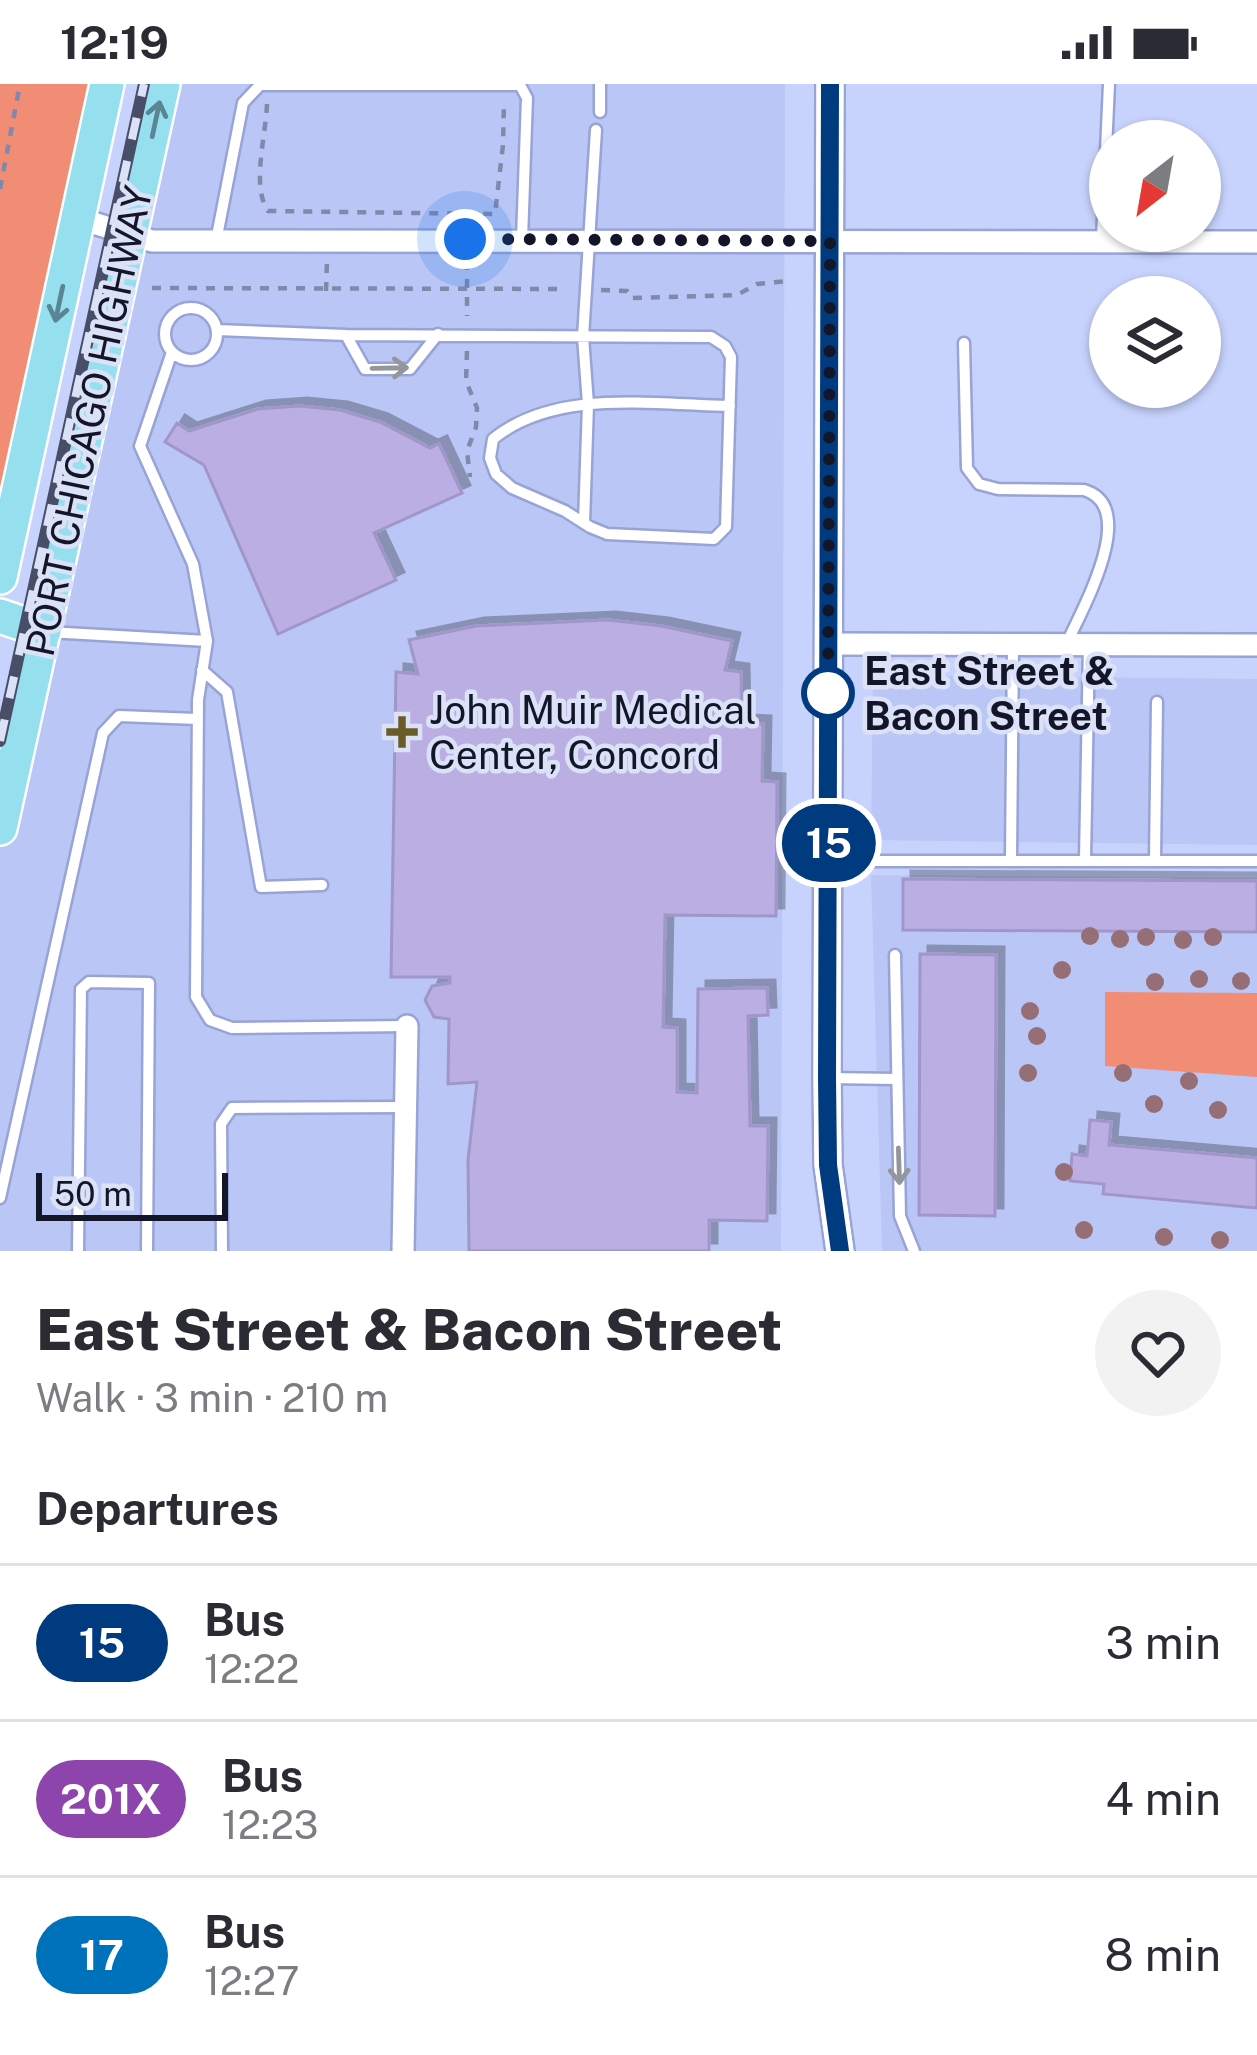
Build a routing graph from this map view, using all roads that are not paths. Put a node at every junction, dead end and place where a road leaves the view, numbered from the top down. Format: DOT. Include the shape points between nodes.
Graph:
graph roads {
  1 [pos="107,84"];
  2 [pos="163,84"];
  3 [pos="600,84"];
  4 [pos="830,84"];
  5 [pos="1109,84"];
  6 [pos="504,85"];
  7 [pos="600,112"];
  8 [pos="1107,120"];
  9 [pos="596,130"];
  10 [pos="77,218"];
  11 [pos="130,236"];
  12 [pos="522,239"];
  13 [pos="590,239"];
  14 [pos="1089,239"];
  15 [pos="216,241"];
  16 [pos="830,241"];
  17 [pos="1221,241"];
  18 [pos="1257,242"];
  19 [pos="218,330"];
  20 [pos="438,334"];
  21 [pos="346,335"];
  22 [pos="584,337"];
  23 [pos="964,343"];
  24 [pos="172,352"];
  25 [pos="588,404"];
  26 [pos="730,406"];
  27 [pos="584,523"];
  28 [pos="0,577"];
  29 [pos="0,616"];
  30 [pos="44,632"];
  31 [pos="207,641"];
  32 [pos="1013,643"];
  33 [pos="830,644"];
  34 [pos="1078,644"];
  35 [pos="1257,645"];
  36 [pos="202,670"];
  37 [pos="1157,702"];
  38 [pos="197,719"];
  39 [pos="0,828"];
  40 [pos="1011,859"];
  41 [pos="1084,860"];
  42 [pos="1155,860"];
  43 [pos="1257,861"];
  44 [pos="829,862"];
  45 [pos="322,885"];
  46 [pos="896,956"];
  47 [pos="407,1026"];
  48 [pos="827,1078"];
  49 [pos="896,1079"];
  50 [pos="405,1107"];
  51 [pos="0,1198"];
  52 [pos="78,1251"];
  53 [pos="147,1251"];
  54 [pos="222,1251"];
  55 [pos="404,1251"];
  56 [pos="840,1251"];
  57 [pos="914,1251"];
  1 -- 10 [label="main road, PORT CHICAGO HIGHWAY"];
  11 -- 2 [label="main road, PORT CHICAGO HIGHWAY, one-way"];
  3 -- 7 [label="lane"];
  4 -- 16 [label="street"];
  5 -- 8 [label="lane"];
  6 -- 12 [label="lane" via="520,85 527,98"];
  6 -- 15 [label="lane" via="260,85 242,103"];
  9 -- 13 [label="lane"];
  10 -- 11 [label="street"];
  10 -- 28 [label="main road, PORT CHICAGO HIGHWAY, one-way"];
  11 -- 15 [label="street"];
  11 -- 30 [label="main road, PORT CHICAGO HIGHWAY"];
  12 -- 13 [label="street"];
  12 -- 15 [label="street"];
  13 -- 16 [label="street"];
  13 -- 22 [label="lane"];
  14 -- 16 [label="street"];
  16 -- 33 [label="street"];
  17 -- 18 [label="street"];
  19 -- 21 [label="lane"];
  19 -- 24 [label="lane" via="204,357"];
  19 -- 24 [label="lane" via="201,309 176,312 166,326"];
  20 -- 21 [label="lane"];
  21 -- 20 [label="lane, one-way" via="365,369 410,369"];
  20 -- 22 [label="lane"];
  22 -- 25 [label="lane"];
  22 -- 26 [label="lane" via="711,337 731,357"];
  23 -- 34 [label="lane" via="968,468 979,484 1084,490 1102,502 1108,542"];
  24 -- 31 [label="lane" via="140,446 193,564"];
  25 -- 26 [label="lane"];
  25 -- 27 [label="lane"];
  25 -- 27 [label="lane" via="511,425 493,440 490,458 512,488"];
  26 -- 27 [label="lane" via="722,536 607,534"];
  29 -- 30 [label="main road"];
  30 -- 31 [label="lane"];
  30 -- 39 [label="main road, PORT CHICAGO HIGHWAY"];
  31 -- 36 [label="lane"];
  32 -- 33 [label="street"];
  32 -- 34 [label="street"];
  32 -- 40 [label="lane"];
  33 -- 44 [label="street"];
  34 -- 35 [label="street"];
  34 -- 41 [label="lane"];
  36 -- 38 [label="lane"];
  36 -- 45 [label="lane" via="226,692 261,887"];
  37 -- 42 [label="lane"];
  38 -- 47 [label="lane" via="196,997 210,1020 232,1028"];
  38 -- 51 [label="lane" via="119,716 103,733"];
  40 -- 41 [label="lane"];
  40 -- 44 [label="lane"];
  41 -- 42 [label="lane"];
  42 -- 43 [label="lane"];
  44 -- 48 [label="street"];
  46 -- 49 [label="lane"];
  47 -- 50 [label="street"];
  48 -- 49 [label="lane"];
  48 -- 56 [label="street"];
  49 -- 57 [label="lane, one-way" via="900,1216"];
  50 -- 54 [label="lane" via="232,1108 221,1124"];
  50 -- 55 [label="street"];
  52 -- 53 [label="lane" via="88,982 149,983"];
}
